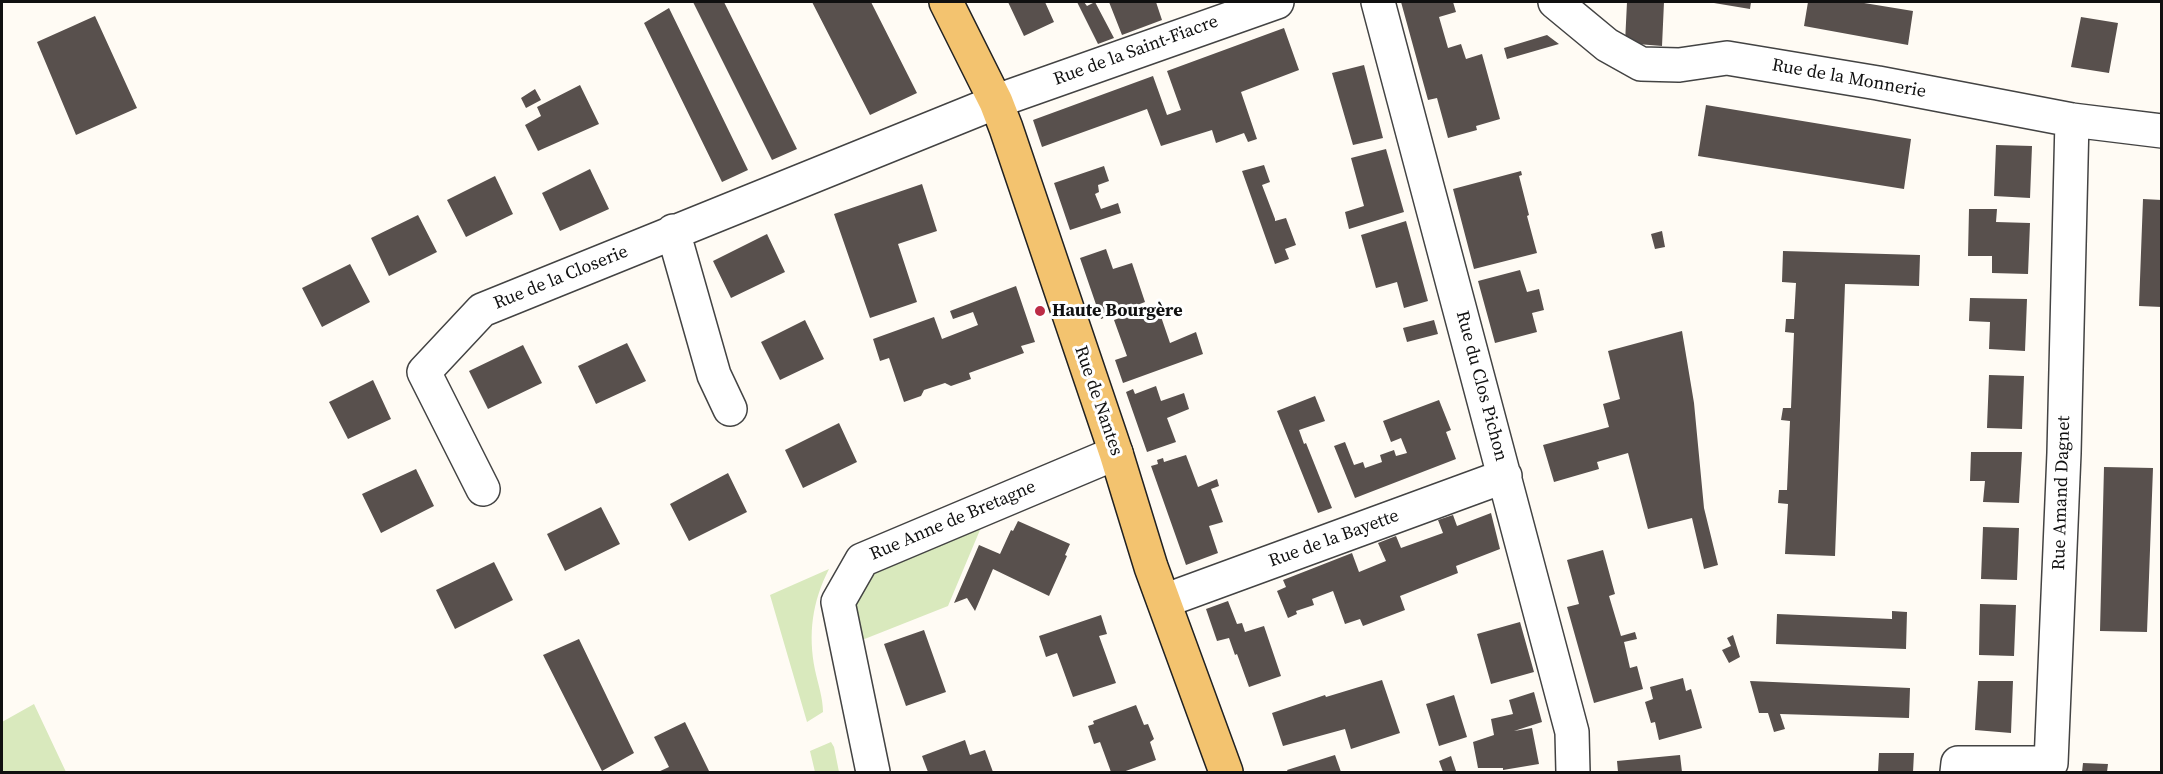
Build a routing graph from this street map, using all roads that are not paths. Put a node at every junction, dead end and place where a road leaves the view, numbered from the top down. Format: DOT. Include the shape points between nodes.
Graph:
graph roads {
  1 [pos="946,2"];
  2 [pos="1277,2"];
  3 [pos="1378,2"];
  4 [pos="1555,2"];
  5 [pos="996,102"];
  6 [pos="2072,120"];
  7 [pos="2162,131"];
  8 [pos="674,231"];
  9 [pos="730,409"];
  10 [pos="1116,453"];
  11 [pos="1505,476"];
  12 [pos="483,489"];
  13 [pos="1164,601"];
  14 [pos="873,772"];
  15 [pos="1226,772"];
  16 [pos="1573,772"];
  17 [pos="1957,772"];
  1 -- 5 [label="main road, Rue de Nantes"];
  2 -- 5 [label="street, Rue de la Saint-Fiacre"];
  3 -- 11 [label="street, Rue du Clos Pichon"];
  4 -- 6 [label="street, Rue de la Monnerie" via="1607,45 1641,64 1679,65 1727,58"];
  5 -- 8 [label="street, Rue de la Closerie"];
  5 -- 10 [label="main road, Rue de Nantes"];
  6 -- 7 [label="street, Rue de la Monnerie"];
  6 -- 17 [label="street, Rue Amand Dagnet" via="2051,763 1958,764"];
  8 -- 9 [label="street" via="714,375"];
  8 -- 12 [label="street, Rue de la Closerie" via="482,310 424,372"];
  10 -- 13 [label="main road, Rue de Nantes"];
  10 -- 14 [label="street, Rue Anne de Bretagne" via="862,560 838,603"];
  11 -- 13 [label="street, Rue de la Bayette"];
  11 -- 16 [label="street, Rue du Clos Pichon" via="1572,732"];
  13 -- 15 [label="main road, Rue de Nantes"];
}
